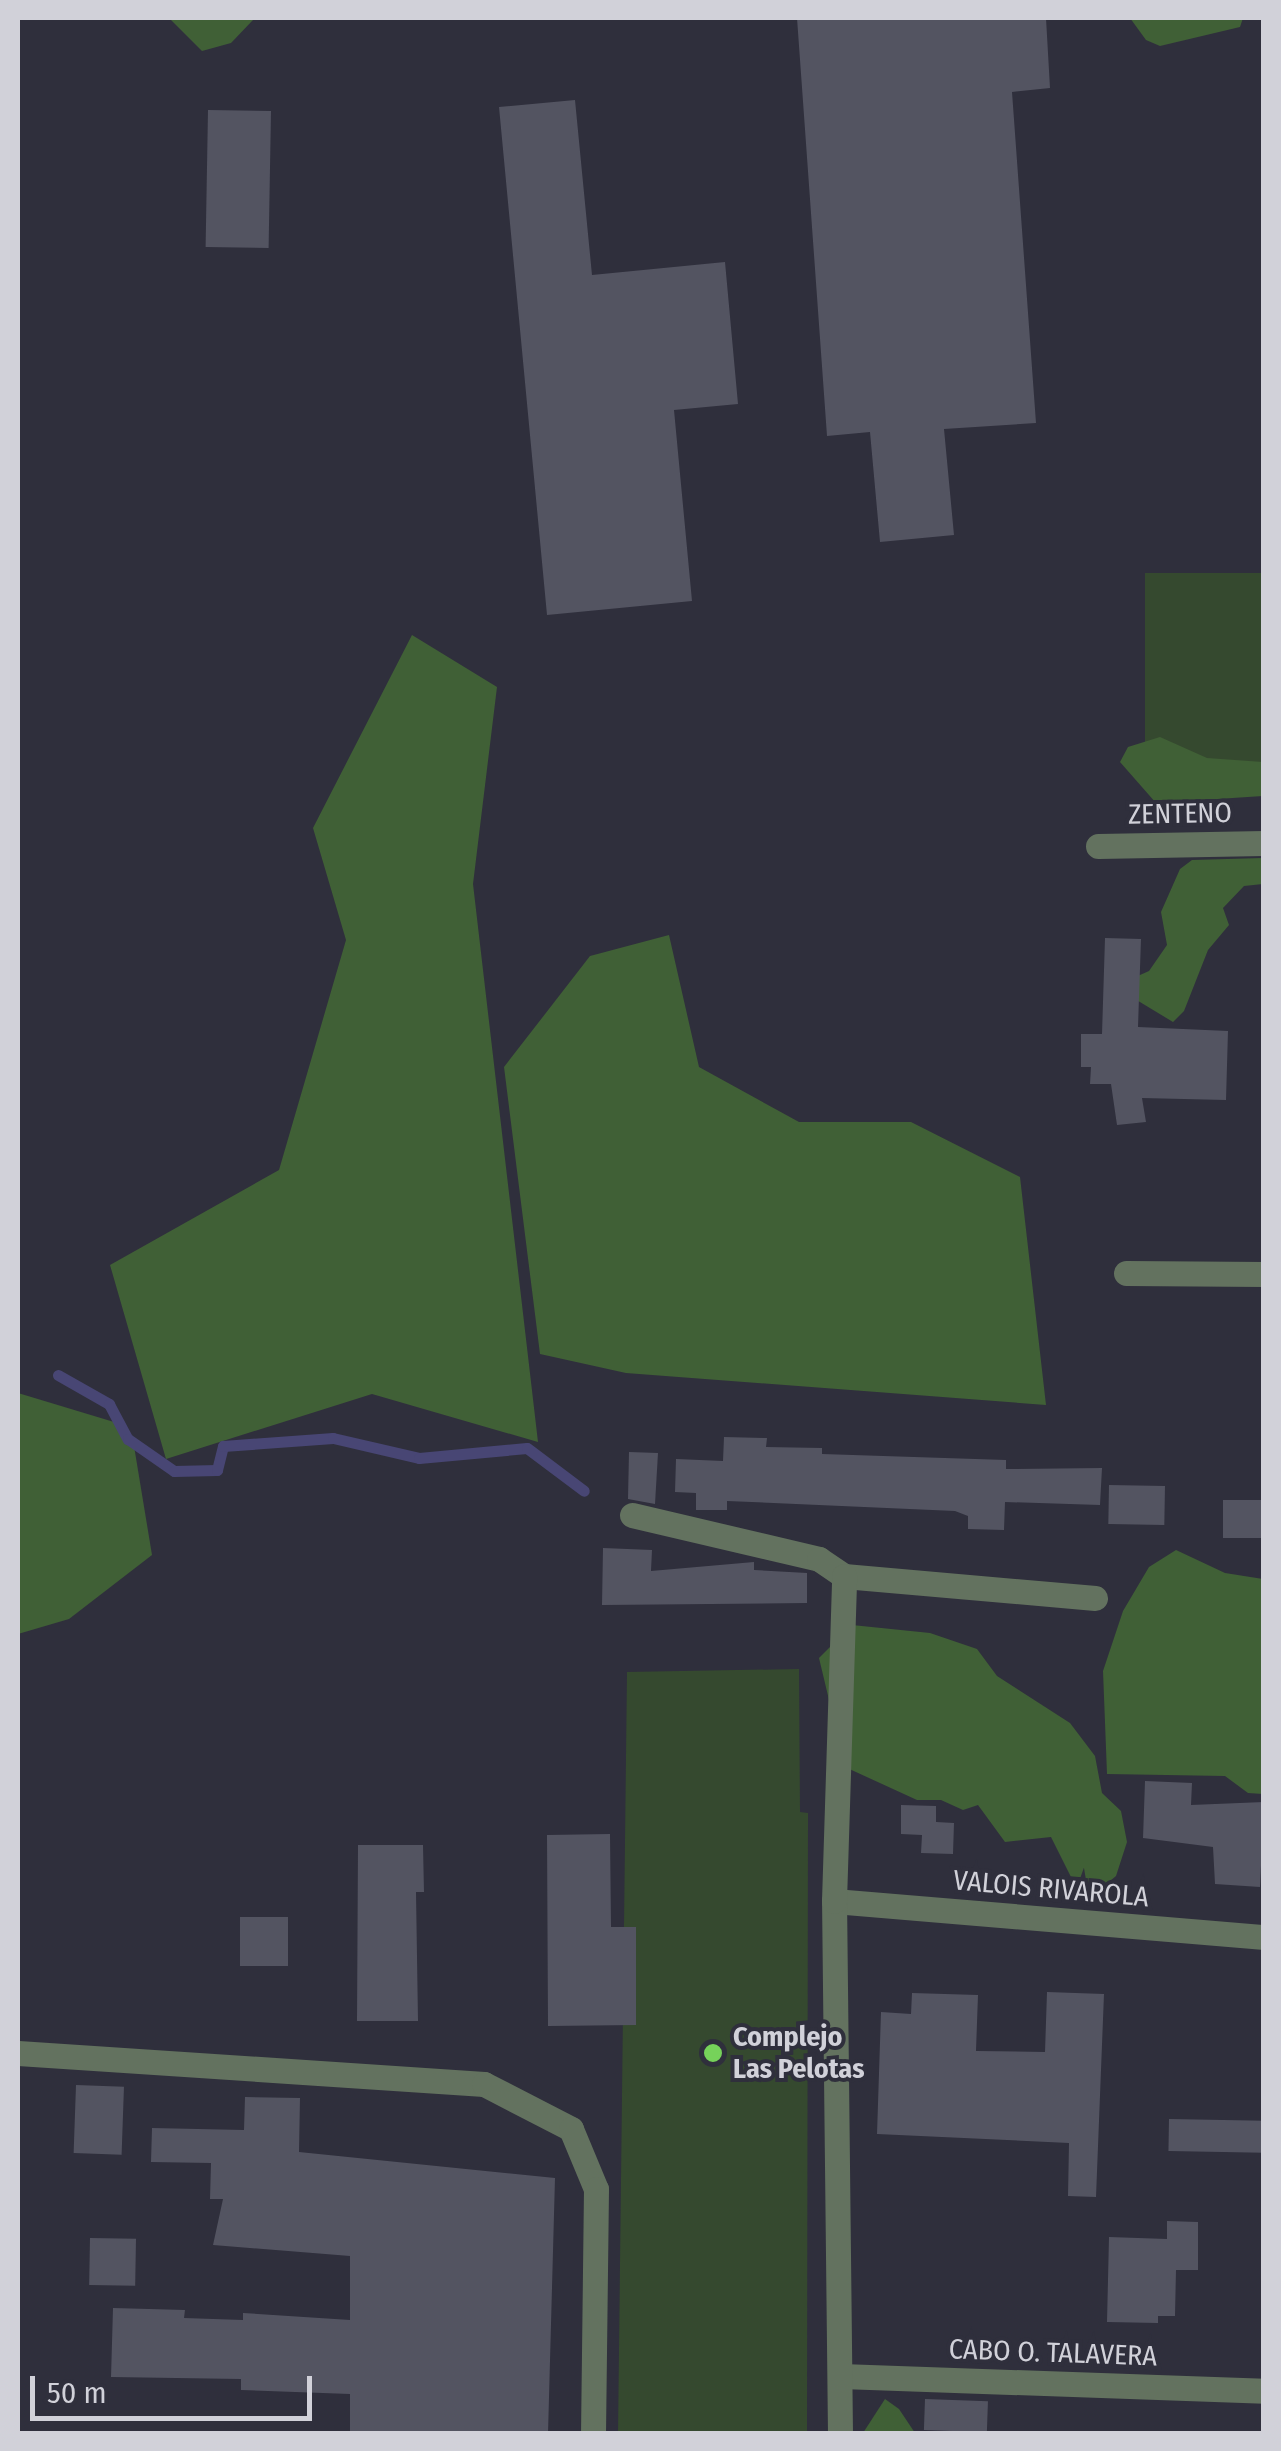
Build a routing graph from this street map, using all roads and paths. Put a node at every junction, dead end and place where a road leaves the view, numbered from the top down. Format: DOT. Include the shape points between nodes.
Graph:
graph roads {
  1 [pos="1264,842"];
  2 [pos="1098,846"];
  3 [pos="1126,1274"];
  4 [pos="1264,1274"];
  5 [pos="632,1515"];
  6 [pos="844,1576"];
  7 [pos="1095,1598"];
  8 [pos="834,1901"];
  9 [pos="1264,1937"];
  10 [pos="18,2053"];
  11 [pos="842,2376"];
  12 [pos="1264,2391"];
  13 [pos="592,2434"];
  14 [pos="840,2434"];
  1 -- 2 [label="street, ZENTENO"];
  3 -- 4 [label="street"];
  5 -- 6 [label="street" via="819,1560"];
  6 -- 7 [label="street"];
  6 -- 8 [label="street"];
  8 -- 9 [label="street, VALOIS RIVAROLA"];
  8 -- 11 [label="street"];
  10 -- 13 [label="street" via="484,2084 570,2129 596,2189"];
  11 -- 12 [label="street, CABO O. TALAVERA"];
  11 -- 14 [label="street"];
}
